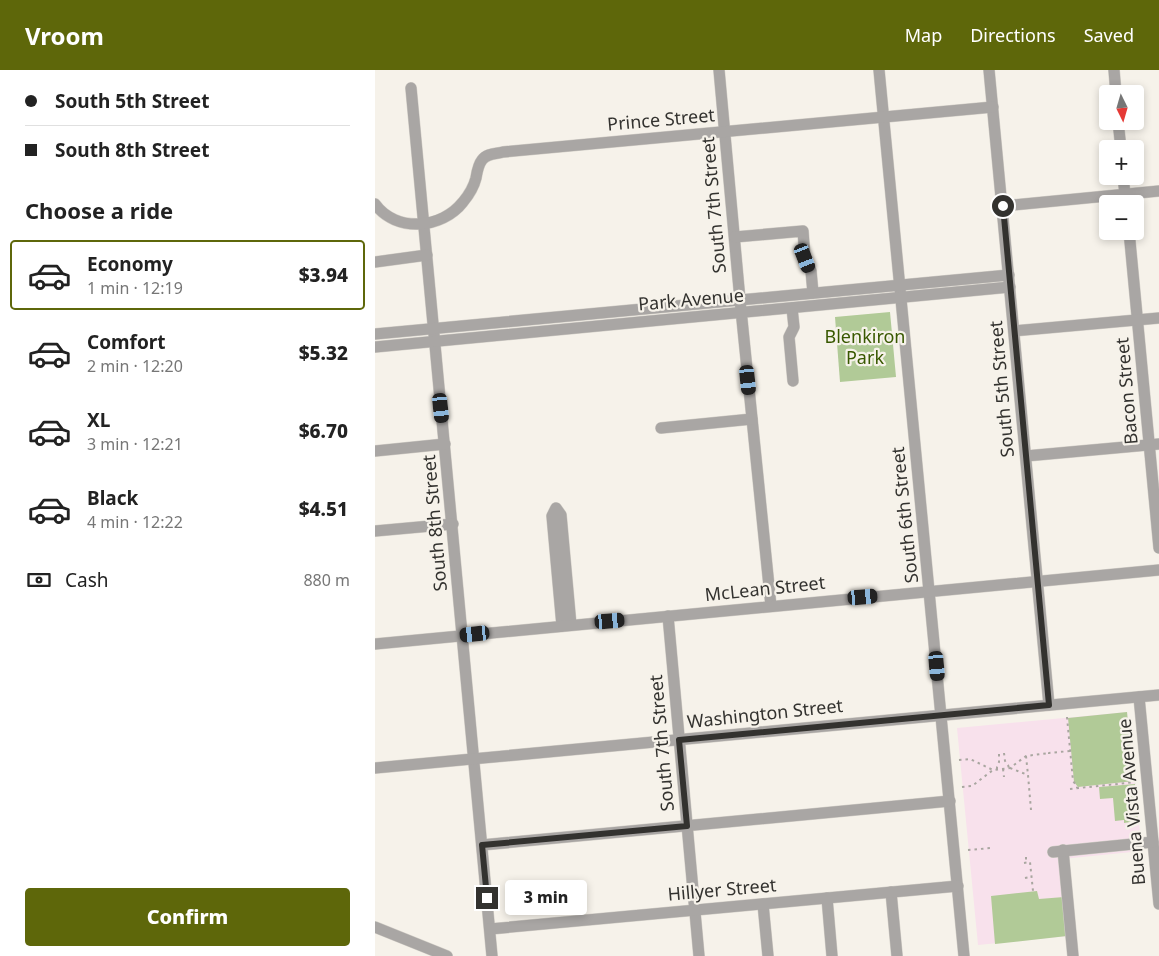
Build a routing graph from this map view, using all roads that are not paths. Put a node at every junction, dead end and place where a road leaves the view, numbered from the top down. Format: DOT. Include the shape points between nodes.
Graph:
graph roads {
  1 [pos="719,70"];
  2 [pos="879,70"];
  3 [pos="989,70"];
  4 [pos="1114,70"];
  5 [pos="1115,85"];
  6 [pos="411,88"];
  7 [pos="993,106"];
  8 [pos="884,116"];
  9 [pos="725,131"];
  10 [pos="1159,191"];
  11 [pos="1142,195"];
  12 [pos="1099,200"];
  13 [pos="375,204"];
  14 [pos="1003,206"];
  15 [pos="424,224"];
  16 [pos="735,237"];
  17 [pos="1130,240"];
  18 [pos="427,255"];
  19 [pos="375,262"];
  20 [pos="1010,281"];
  21 [pos="900,285"];
  22 [pos="813,293"];
  23 [pos="902,298"];
  24 [pos="740,300"];
  25 [pos="793,308"];
  26 [pos="742,312"];
  27 [pos="1159,318"];
  28 [pos="1137,320"];
  29 [pos="434,329"];
  30 [pos="1015,331"];
  31 [pos="375,334"];
  32 [pos="435,342"];
  33 [pos="375,347"];
  34 [pos="793,381"];
  35 [pos="752,419"];
  36 [pos="661,428"];
  37 [pos="445,444"];
  38 [pos="1154,444"];
  39 [pos="375,451"];
  40 [pos="1026,456"];
  41 [pos="453,524"];
  42 [pos="375,531"];
  43 [pos="1159,548"];
  44 [pos="1159,570"];
  45 [pos="1038,581"];
  46 [pos="930,591"];
  47 [pos="771,606"];
  48 [pos="668,616"];
  49 [pos="567,625"];
  50 [pos="463,635"];
  51 [pos="375,644"];
  52 [pos="1159,695"];
  53 [pos="1139,696"];
  54 [pos="1049,705"];
  55 [pos="941,715"];
  56 [pos="679,740"];
  57 [pos="474,760"];
  58 [pos="375,768"];
  59 [pos="950,801"];
  60 [pos="687,826"];
  61 [pos="1153,842"];
  62 [pos="482,845"];
  63 [pos="958,886"];
  64 [pos="891,892"];
  65 [pos="827,898"];
  66 [pos="763,904"];
  67 [pos="1159,904"];
  68 [pos="694,910"];
  69 [pos="375,927"];
  70 [pos="490,928"];
  71 [pos="447,956"];
  72 [pos="492,956"];
  73 [pos="699,956"];
  74 [pos="768,956"];
  75 [pos="832,956"];
  76 [pos="897,956"];
  77 [pos="964,956"];
  78 [pos="1073,956"];
  1 -- 9 [label="street, South 7th Street"];
  2 -- 8 [label="street, South 6th Street"];
  3 -- 7 [label="street, South 5th Street"];
  4 -- 5 [label="street"];
  6 -- 15 [label="street, South 8th Street"];
  7 -- 8 [label="street, Prince Street"];
  7 -- 14 [label="street, South 5th Street"];
  8 -- 9 [label="street, Prince Street"];
  8 -- 21 [label="street, South 6th Street"];
  9 -- 15 [label="street, Prince Street" via="489,155 480,163 474,184 463,202 447,217"];
  9 -- 16 [label="street, South 7th Street"];
  10 -- 11 [label="street"];
  12 -- 14 [label="street"];
  13 -- 15 [label="street, Prince Street" via="380,211 401,223"];
  14 -- 20 [label="street, South 5th Street"];
  15 -- 18 [label="street, South 8th Street"];
  16 -- 22 [label="street" via="803,231"];
  16 -- 24 [label="street, South 7th Street"];
  17 -- 28 [label="street, Bacon Street"];
  18 -- 19 [label="street"];
  18 -- 29 [label="street, South 8th Street"];
  20 -- 21 [label="street, Park Avenue"];
  20 -- 23 [label="street, Park Avenue"];
  20 -- 30 [label="street, South 5th Street"];
  21 -- 22 [label="street, Park Avenue"];
  21 -- 23 [label="street, South 6th Street"];
  22 -- 24 [label="street, Park Avenue"];
  23 -- 25 [label="street, Park Avenue"];
  23 -- 46 [label="street, South 6th Street"];
  24 -- 26 [label="street, South 7th Street"];
  24 -- 29 [label="street, Park Avenue"];
  25 -- 26 [label="street, Park Avenue"];
  25 -- 34 [label="street" via="794,326 789,337"];
  26 -- 32 [label="street, Park Avenue"];
  26 -- 35 [label="street, South 7th Street"];
  27 -- 28 [label="street"];
  28 -- 30 [label="street"];
  28 -- 38 [label="street, Bacon Street"];
  29 -- 31 [label="street, Park Avenue"];
  29 -- 32 [label="street, South 8th Street"];
  30 -- 40 [label="street, South 5th Street"];
  32 -- 33 [label="street, Park Avenue"];
  32 -- 37 [label="street, South 8th Street"];
  35 -- 36 [label="street"];
  35 -- 47 [label="street, South 7th Street"];
  37 -- 39 [label="street"];
  37 -- 41 [label="street, South 8th Street"];
  38 -- 40 [label="street"];
  38 -- 43 [label="street, Bacon Street"];
  40 -- 45 [label="street, South 5th Street"];
  41 -- 42 [label="street"];
  41 -- 50 [label="street, South 8th Street"];
  44 -- 45 [label="street, McLean Street"];
  45 -- 46 [label="street, McLean Street"];
  45 -- 54 [label="street, South 5th Street"];
  46 -- 47 [label="street, McLean Street"];
  46 -- 55 [label="street, South 6th Street"];
  47 -- 48 [label="street, McLean Street"];
  48 -- 49 [label="street, McLean Street"];
  48 -- 56 [label="street, South 7th Street"];
  49 -- 49 [label="street" via="561,515 556,508 552,516"];
  49 -- 50 [label="street, McLean Street"];
  50 -- 51 [label="street, McLean Street"];
  50 -- 57 [label="street, South 8th Street"];
  52 -- 53 [label="street, Washington Street"];
  53 -- 54 [label="street, Washington Street"];
  53 -- 61 [label="street, Buena Vista Avenue"];
  54 -- 55 [label="street, Washington Street"];
  55 -- 56 [label="street, Washington Street"];
  55 -- 59 [label="street, South 6th Street"];
  56 -- 57 [label="street, Washington Street"];
  56 -- 60 [label="street, South 7th Street"];
  57 -- 58 [label="street, Washington Street"];
  57 -- 62 [label="street, South 8th Street"];
  59 -- 60 [label="street"];
  59 -- 63 [label="street, South 6th Street"];
  60 -- 62 [label="street"];
  60 -- 68 [label="street, South 7th Street"];
  61 -- 67 [label="street, Buena Vista Avenue"];
  61 -- 78 [label="street" via="1058,851"];
  62 -- 70 [label="street, South 8th Street"];
  63 -- 64 [label="street, Hillyer Street"];
  63 -- 77 [label="street, South 6th Street"];
  64 -- 65 [label="street, Hillyer Street"];
  64 -- 76 [label="street"];
  65 -- 66 [label="street, Hillyer Street"];
  65 -- 75 [label="street"];
  66 -- 68 [label="street, Hillyer Street"];
  66 -- 74 [label="street"];
  68 -- 70 [label="street, Hillyer Street"];
  68 -- 73 [label="street, South 7th Street"];
  69 -- 71 [label="street"];
  70 -- 72 [label="street, South 8th Street"];
}
